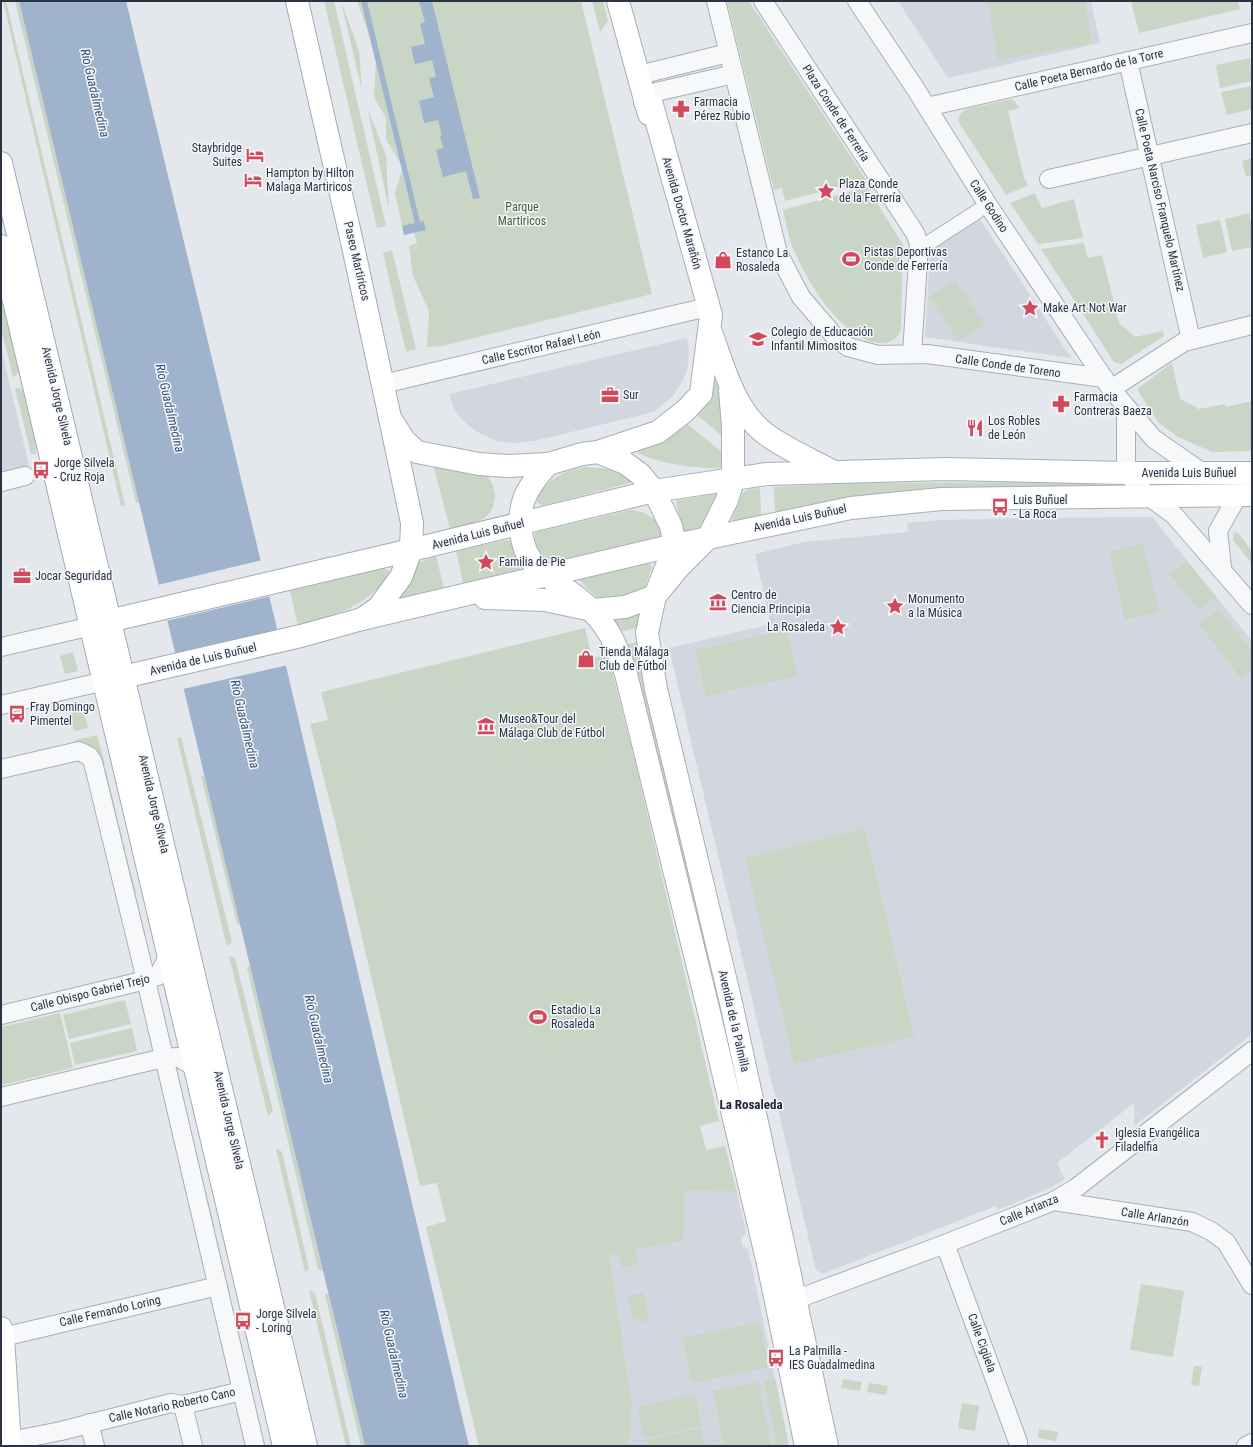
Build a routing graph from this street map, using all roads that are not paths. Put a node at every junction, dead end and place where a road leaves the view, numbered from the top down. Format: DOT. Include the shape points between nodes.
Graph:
graph roads {
  1 [pos="297,1"];
  2 [pos="607,1"];
  3 [pos="618,1"];
  4 [pos="629,1"];
  5 [pos="716,1"];
  6 [pos="763,1"];
  7 [pos="857,1"];
  8 [pos="626,28"];
  9 [pos="1252,33"];
  10 [pos="728,53"];
  11 [pos="1128,61"];
  12 [pos="734,74"];
  13 [pos="642,90"];
  14 [pos="927,107"];
  15 [pos="1252,133"];
  16 [pos="1150,156"];
  17 [pos="1,163"];
  18 [pos="1049,179"];
  19 [pos="978,211"];
  20 [pos="927,244"];
  21 [pos="1,246"];
  22 [pos="699,309"];
  23 [pos="1252,325"];
  24 [pos="710,328"];
  25 [pos="1191,340"];
  26 [pos="912,354"];
  27 [pos="728,379"];
  28 [pos="383,384"];
  29 [pos="1108,384"];
  30 [pos="1126,409"];
  31 [pos="390,418"];
  32 [pos="766,434"];
  33 [pos="598,452"];
  34 [pos="548,464"];
  35 [pos="835,472"];
  36 [pos="1126,473"];
  37 [pos="1203,473"];
  38 [pos="1252,473"];
  39 [pos="25,476"];
  40 [pos="733,480"];
  41 [pos="1,482"];
  42 [pos="654,491"];
  43 [pos="1245,495"];
  44 [pos="1148,496"];
  45 [pos="521,523"];
  46 [pos="708,538"];
  47 [pos="675,545"];
  48 [pos="410,550"];
  49 [pos="1222,568"];
  50 [pos="547,575"];
  51 [pos="655,596"];
  52 [pos="460,597"];
  53 [pos="1252,605"];
  54 [pos="592,610"];
  55 [pos="362,619"];
  56 [pos="101,623"];
  57 [pos="301,636"];
  58 [pos="1,647"];
  59 [pos="115,679"];
  60 [pos="1,705"];
  61 [pos="1,769"];
  62 [pos="168,957"];
  63 [pos="146,980"];
  64 [pos="1,1015"];
  65 [pos="1252,1051"];
  66 [pos="163,1058"];
  67 [pos="194,1067"];
  68 [pos="1,1097"];
  69 [pos="1054,1201"];
  70 [pos="945,1244"];
  71 [pos="1252,1285"];
  72 [pos="218,1286"];
  73 [pos="797,1299"];
  74 [pos="780,1319"];
  75 [pos="2,1332"];
  76 [pos="242,1391"];
  77 [pos="183,1405"];
  78 [pos="89,1423"];
  79 [pos="1018,1442"];
  80 [pos="7,1443"];
  81 [pos="1252,1443"];
  82 [pos="95,1446"];
  83 [pos="193,1446"];
  84 [pos="255,1446"];
  85 [pos="284,1446"];
  86 [pos="306,1446"];
  87 [pos="806,1446"];
  88 [pos="827,1446"];
  89 [pos="1246,1446"];
  1 -- 28 [label="main road, Paseo Martiricos"];
  2 -- 8 [label="main road, Avenida Doctor Marañón"];
  3 -- 8 [label="main road, Avenida Doctor Marañón"];
  4 -- 8 [label="main road, Avenida Doctor Marañón"];
  5 -- 10 [label="street"];
  6 -- 26 [label="street, Plaza Conde de Ferrería" via="915,233 919,244"];
  7 -- 14 [label="street, Calle Godino"];
  8 -- 13 [label="main road, Avenida Doctor Marañón"];
  9 -- 11 [label="street, Calle Poeta Bernardo de la Torre"];
  10 -- 12 [label="street"];
  10 -- 13 [label="street"];
  11 -- 14 [label="street, Calle Poeta Bernardo de la Torre"];
  11 -- 16 [label="street, Calle Poeta Narciso Franquelo Martínez"];
  12 -- 13 [label="street"];
  12 -- 26 [label="street" via="778,253 801,297 836,338 848,347 878,355"];
  13 -- 22 [label="main road, Avenida Doctor Marañón" via="643,108"];
  13 -- 24 [label="main road, Avenida Doctor Marañón"];
  14 -- 29 [label="street, Calle Godino" via="988,205"];
  15 -- 16 [label="street"];
  16 -- 18 [label="street"];
  16 -- 25 [label="street, Calle Poeta Narciso Franquelo Martínez"];
  17 -- 56 [label="main road, Avenida Jorge Silvela"];
  19 -- 20 [label="street"];
  21 -- 56 [label="main road, Avenida Jorge Silvela"];
  22 -- 24 [label="main road, Avenida Doctor Marañón"];
  22 -- 28 [label="street, Calle Escritor Rafael León"];
  23 -- 25 [label="street"];
  24 -- 27 [label="main road, Avenida Doctor Marañón"];
  24 -- 33 [label="main road, Avenida Doctor Marañón" via="701,394 685,411 658,432"];
  25 -- 29 [label="street"];
  26 -- 29 [label="street, Calle Conde de Toreno"];
  27 -- 32 [label="main road, Avenida Doctor Marañón" via="741,405 753,422"];
  27 -- 40 [label="main road" via="733,426"];
  28 -- 31 [label="main road, Paseo Martiricos"];
  29 -- 30 [label="street, Calle Godino"];
  30 -- 36 [label="street"];
  30 -- 37 [label="street, Calle Godino" via="1154,439"];
  31 -- 34 [label="main road, Avenida Doctor Marañón" via="404,440 417,452 480,464"];
  31 -- 48 [label="main road, Paseo Martiricos" via="412,523"];
  32 -- 35 [label="main road, Avenida Luis Buñuel" via="780,444"];
  33 -- 34 [label="main road, Avenida Doctor Marañón"];
  33 -- 42 [label="main road" via="625,463 640,474"];
  34 -- 45 [label="main road, Avenida de la Palmilla" via="535,479 524,499"];
  35 -- 36 [label="main road, Avenida Luis Buñuel" via="945,469"];
  35 -- 40 [label="main road, Avenida Luis Buñuel" via="767,474"];
  36 -- 37 [label="main road, Avenida Luis Buñuel"];
  36 -- 44 [label="street, Avenida Luis Buñuel"];
  37 -- 38 [label="main road, Avenida Luis Buñuel"];
  39 -- 41 [label="street"];
  40 -- 42 [label="main road, Avenida Luis Buñuel"];
  40 -- 46 [label="main road" via="728,500"];
  42 -- 45 [label="main road, Avenida Luis Buñuel"];
  42 -- 47 [label="main road" via="671,526"];
  43 -- 44 [label="main road, Avenida Luis Buñuel"];
  43 -- 49 [label="street" via="1218,531"];
  44 -- 46 [label="main road, Avenida Luis Buñuel" via="941,499 851,508"];
  44 -- 49 [label="street" via="1174,515"];
  45 -- 48 [label="main road, Avenida Luis Buñuel"];
  45 -- 50 [label="main road, Avenida de la Palmilla" via="528,558"];
  46 -- 47 [label="main road, Avenida Luis Buñuel"];
  46 -- 51 [label="main road"];
  47 -- 50 [label="main road, Avenida Luis Buñuel"];
  47 -- 51 [label="main road, Avenida de la Palmilla"];
  48 -- 55 [label="main road, Paseo Martiricos" via="401,577 378,608"];
  48 -- 56 [label="main road, Avenida Luis Buñuel"];
  49 -- 53 [label="street"];
  50 -- 52 [label="main road, Avenida Luis Buñuel"];
  50 -- 54 [label="main road, Avenida de la Palmilla"];
  51 -- 54 [label="main road, Avenida Luis Buñuel" via="625,608"];
  51 -- 73 [label="main road, Avenida de la Palmilla" via="647,633 656,689 732,1007"];
  52 -- 54 [label="main road, Avenida Luis Buñuel" via="545,600"];
  52 -- 55 [label="main road, Avenida Luis Buñuel"];
  54 -- 74 [label="main road, Avenida de la Palmilla" via="615,641 634,703"];
  55 -- 57 [label="main road, Avenida Luis Buñuel"];
  56 -- 58 [label="street"];
  56 -- 59 [label="main road, Avenida Jorge Silvela"];
  57 -- 59 [label="main road, Avenida de Luis Buñuel"];
  59 -- 60 [label="street"];
  59 -- 62 [label="main road, Avenida Jorge Silvela"];
  59 -- 86 [label="main road, Avenida Jorge Silvela"];
  61 -- 63 [label="street" via="79,751 89,756 95,769"];
  62 -- 63 [label="street, Calle Obispo Gabriel Trejo" via="158,976"];
  62 -- 67 [label="main road, Avenida Jorge Silvela"];
  63 -- 64 [label="street, Calle Obispo Gabriel Trejo"];
  63 -- 66 [label="street"];
  65 -- 69 [label="street, Calle Arlanza" via="1087,1180"];
  66 -- 67 [label="street" via="178,1057"];
  66 -- 68 [label="street"];
  66 -- 72 [label="street"];
  67 -- 85 [label="main road, Avenida Jorge Silvela"];
  69 -- 70 [label="street, Calle Arlanza"];
  69 -- 71 [label="street, Calle Arlanzón" via="1192,1222 1226,1242"];
  70 -- 73 [label="street, Calle Arlanza"];
  70 -- 79 [label="street, Calle Cigüela"];
  72 -- 75 [label="street, Calle Fernando Loring"];
  72 -- 76 [label="street"];
  73 -- 74 [label="street, Calle Arlanza"];
  73 -- 88 [label="main road, Avenida de la Palmilla"];
  74 -- 87 [label="main road, Avenida de la Palmilla"];
  75 -- 80 [label="main road"];
  76 -- 77 [label="street, Calle Notario Roberto Cano"];
  76 -- 84 [label="street"];
  77 -- 78 [label="street, Calle Notario Roberto Cano" via="171,1403"];
  77 -- 83 [label="street"];
  78 -- 80 [label="street, Calle Notario Roberto Cano"];
  78 -- 82 [label="street"];
  81 -- 89 [label="street"];
}
